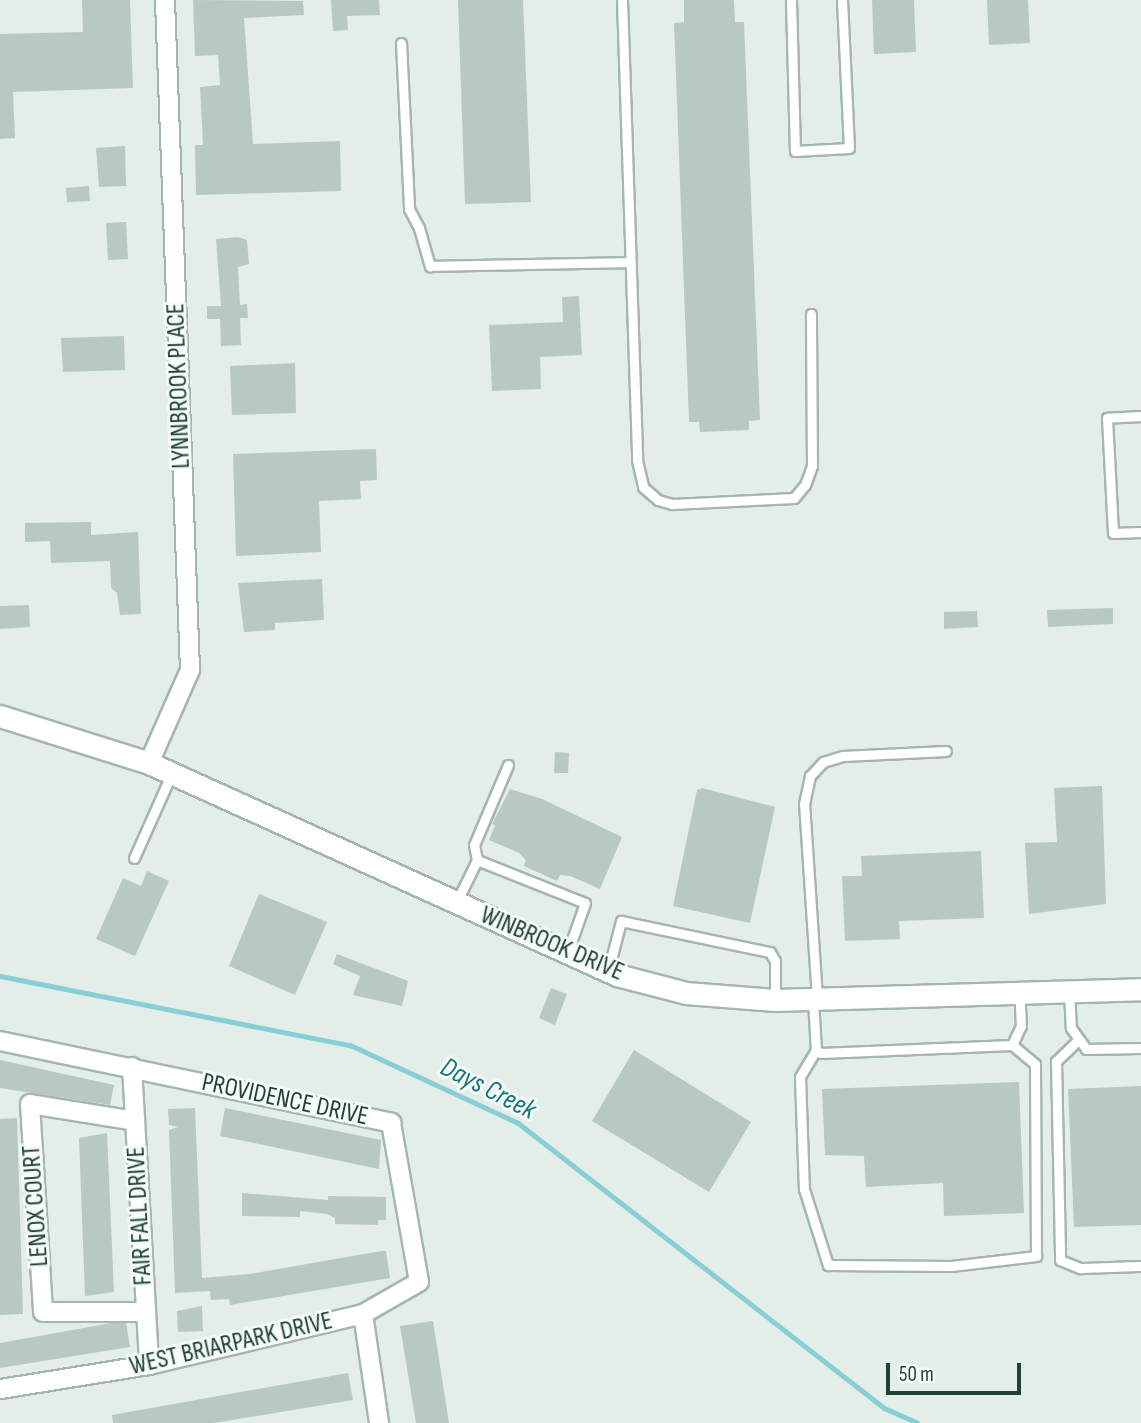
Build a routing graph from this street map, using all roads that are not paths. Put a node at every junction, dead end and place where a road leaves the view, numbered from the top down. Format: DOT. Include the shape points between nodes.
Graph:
graph roads {
  1 [pos="164,0"];
  2 [pos="622,0"];
  3 [pos="791,0"];
  4 [pos="842,0"];
  5 [pos="401,43"];
  6 [pos="630,262"];
  7 [pos="811,314"];
  8 [pos="1141,416"];
  9 [pos="1141,532"];
  10 [pos="0,716"];
  11 [pos="946,751"];
  12 [pos="149,763"];
  13 [pos="508,765"];
  14 [pos="172,774"];
  15 [pos="134,858"];
  16 [pos="477,860"];
  17 [pos="456,902"];
  18 [pos="568,953"];
  19 [pos="608,971"];
  20 [pos="1141,989"];
  21 [pos="1069,991"];
  22 [pos="1019,992"];
  23 [pos="815,999"];
  24 [pos="775,1000"];
  25 [pos="0,1041"];
  26 [pos="1076,1042"];
  27 [pos="1012,1045"];
  28 [pos="1141,1048"];
  29 [pos="816,1050"];
  30 [pos="132,1067"];
  31 [pos="135,1121"];
  32 [pos="1141,1266"];
  33 [pos="146,1312"];
  34 [pos="363,1314"];
  35 [pos="149,1365"];
  36 [pos="0,1389"];
  37 [pos="378,1418"];
  1 -- 12 [label="street, LYNNBROOK PLACE" via="190,670"];
  2 -- 6 [label="lane"];
  3 -- 4 [label="lane" via="795,151 849,148"];
  5 -- 6 [label="lane" via="409,209 430,266"];
  6 -- 7 [label="lane" via="637,460 643,487 665,502 794,498 805,485 812,466"];
  8 -- 9 [label="lane" via="1107,418 1113,533"];
  10 -- 12 [label="street, WINBROOK DRIVE"];
  11 -- 23 [label="lane" via="844,756 823,762 810,776 804,804"];
  12 -- 14 [label="street, WINBROOK DRIVE"];
  13 -- 16 [label="lane" via="474,845"];
  14 -- 15 [label="lane"];
  14 -- 17 [label="street, WINBROOK DRIVE"];
  16 -- 17 [label="lane"];
  16 -- 18 [label="lane" via="585,903"];
  17 -- 18 [label="street, WINBROOK DRIVE"];
  18 -- 19 [label="street, WINBROOK DRIVE"];
  19 -- 24 [label="street, WINBROOK DRIVE" via="686,993"];
  19 -- 24 [label="lane" via="621,921 770,952 775,961"];
  20 -- 21 [label="street, WINBROOK DRIVE"];
  21 -- 22 [label="street, WINBROOK DRIVE"];
  21 -- 26 [label="lane"];
  22 -- 23 [label="street, WINBROOK DRIVE"];
  22 -- 27 [label="lane" via="1021,1026"];
  23 -- 24 [label="street, WINBROOK DRIVE"];
  23 -- 29 [label="lane"];
  25 -- 30 [label="street, PROVIDENCE DRIVE"];
  26 -- 28 [label="lane" via="1086,1049"];
  26 -- 32 [label="lane" via="1056,1061 1060,1259 1080,1268"];
  27 -- 29 [label="lane"];
  27 -- 29 [label="lane" via="1035,1064 1036,1256 951,1266 828,1265 804,1189 800,1077"];
  30 -- 31 [label="street, FAIR FALL DRIVE"];
  30 -- 34 [label="street, PROVIDENCE DRIVE" via="391,1123 419,1282"];
  31 -- 33 [label="street, FAIR FALL DRIVE"];
  31 -- 33 [label="street, LENOX COURT" via="30,1104 43,1312"];
  33 -- 35 [label="street, FAIR FALL DRIVE"];
  34 -- 35 [label="street, WEST BRIARPARK DRIVE"];
  34 -- 37 [label="street, WEST BRIARPARK DRIVE"];
  35 -- 36 [label="street, WEST BRIARPARK DRIVE"];
}
